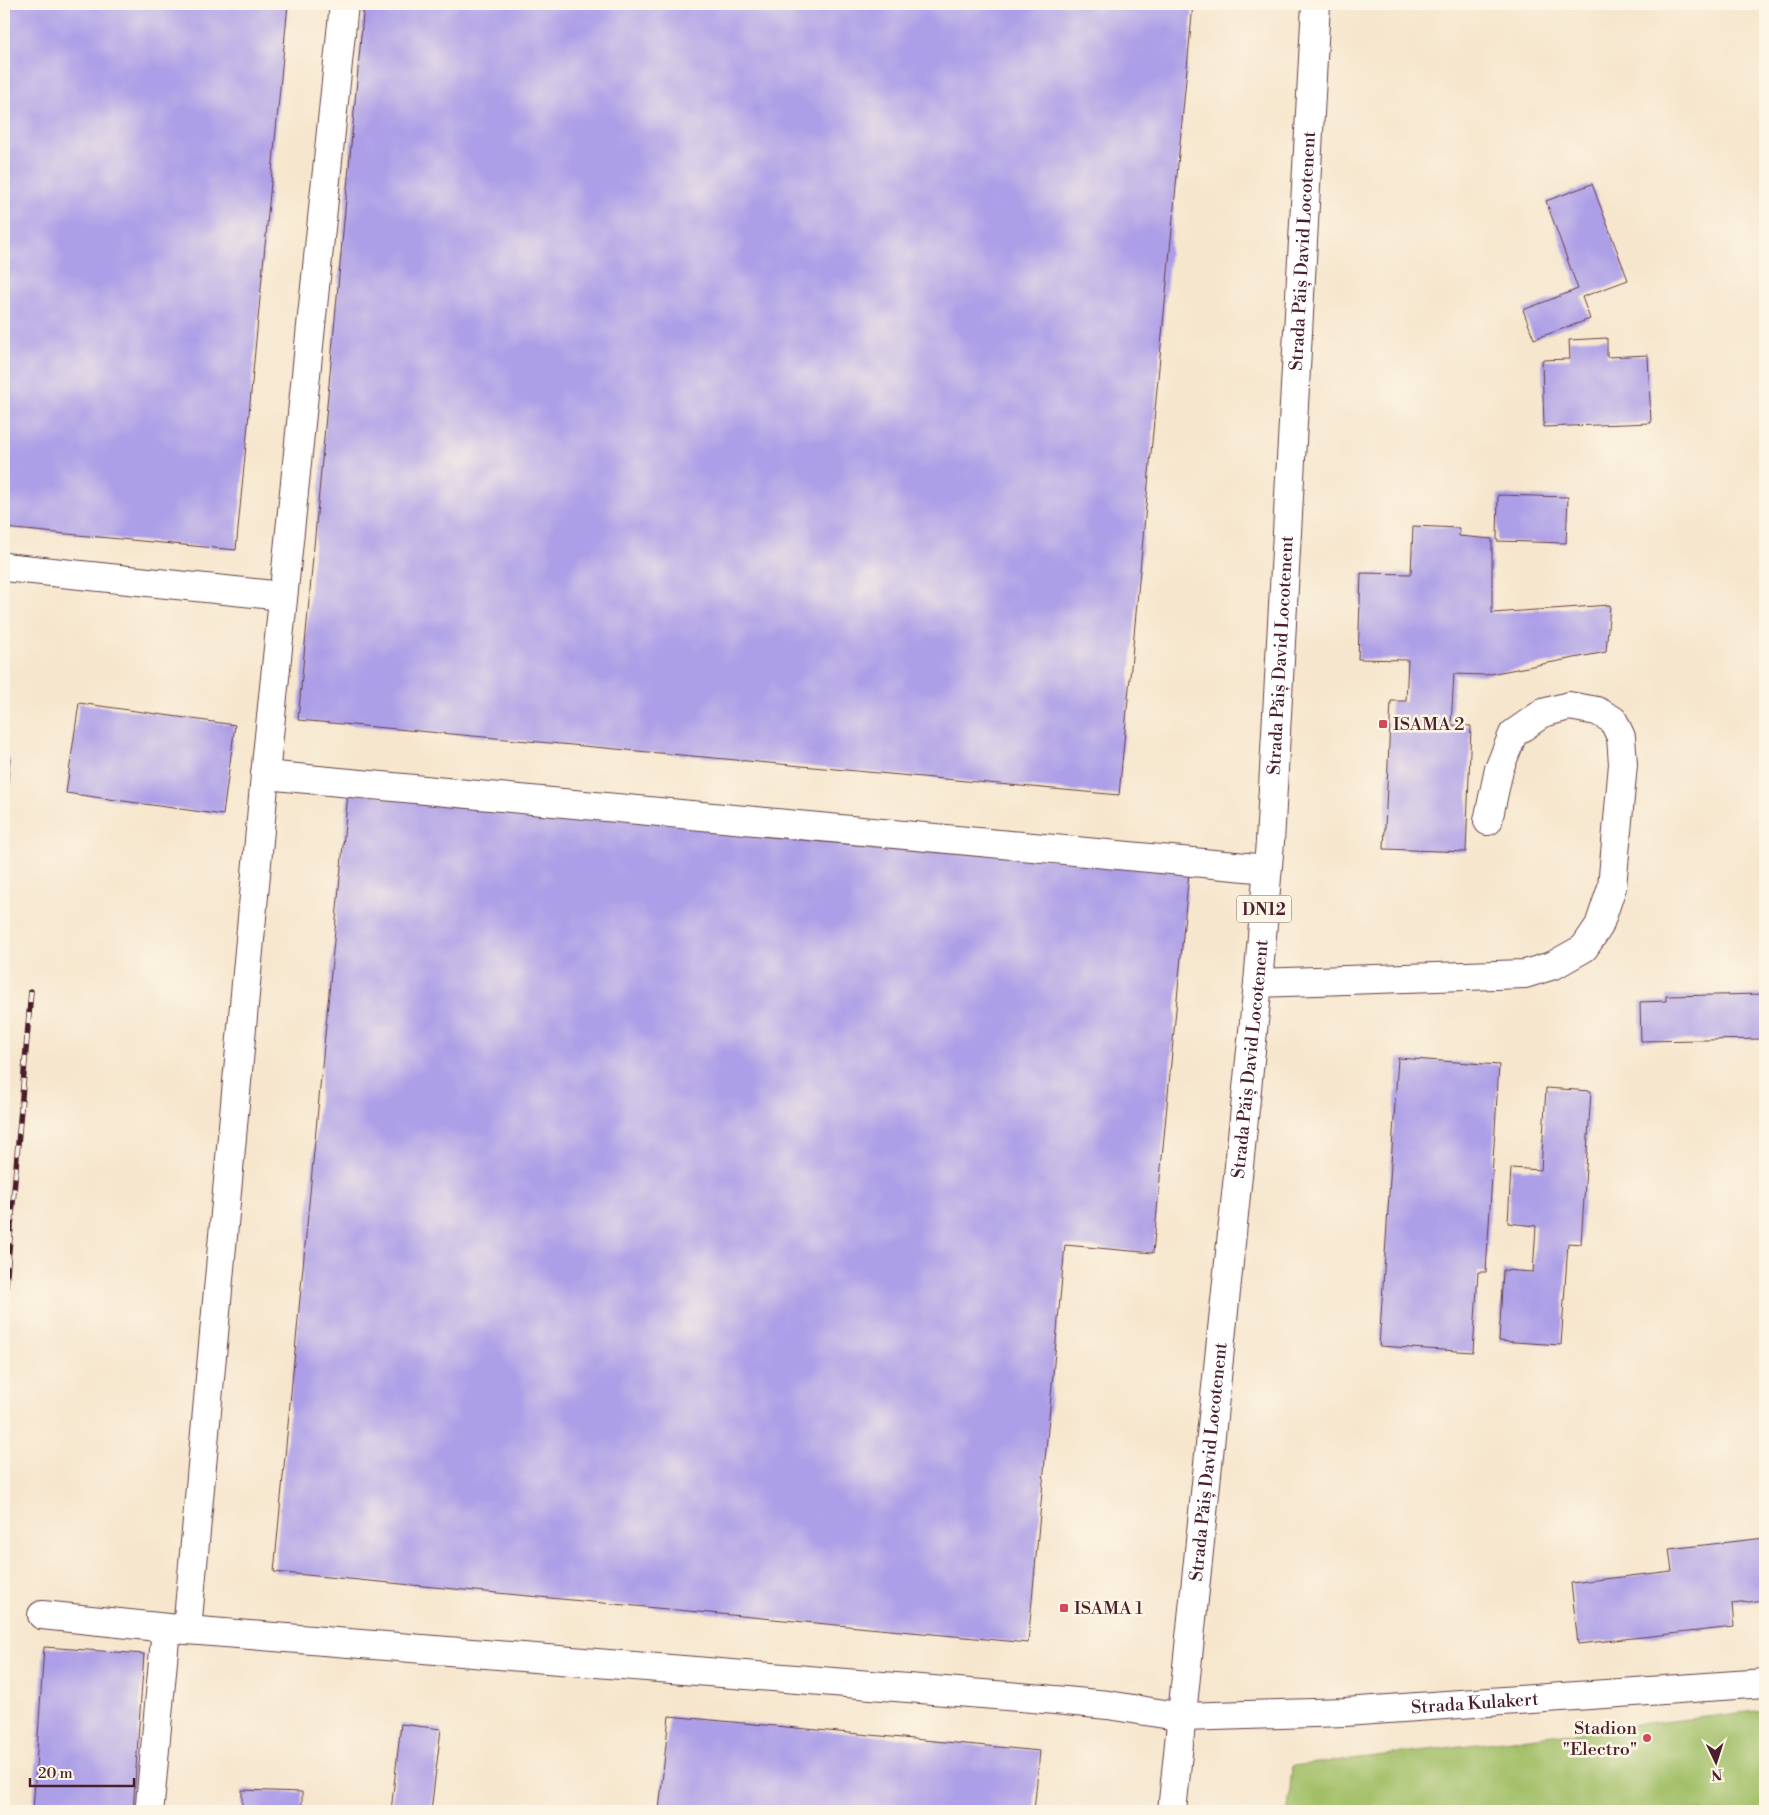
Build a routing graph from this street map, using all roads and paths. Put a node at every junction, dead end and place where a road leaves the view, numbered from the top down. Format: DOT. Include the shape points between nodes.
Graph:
graph roads {
  1 [pos="344,4"];
  2 [pos="1316,4"];
  3 [pos="4,567"];
  4 [pos="283,596"];
  5 [pos="264,775"];
  6 [pos="1488,821"];
  7 [pos="1267,869"];
  8 [pos="1258,983"];
  9 [pos="42,1615"];
  10 [pos="176,1629"];
  11 [pos="1765,1683"];
  12 [pos="1182,1717"];
  13 [pos="150,1804"];
  14 [pos="1172,1811"];
  1 -- 4 [label="main road"];
  2 -- 7 [label="main road, Strada Păiș David Locotenent / DN12"];
  3 -- 4 [label="main road"];
  4 -- 5 [label="main road"];
  5 -- 7 [label="main road"];
  5 -- 10 [label="main road"];
  6 -- 8 [label="main road" via="1499,769 1513,734 1543,713 1568,706 1598,711 1613,720 1621,737 1623,764 1612,887 1599,926 1584,948 1554,966 1525,974"];
  7 -- 8 [label="main road, Strada Păiș David Locotenent / DN12"];
  8 -- 12 [label="main road, Strada Păiș David Locotenent / DN12"];
  9 -- 10 [label="main road, Strada Kulakert"];
  10 -- 12 [label="main road, Strada Kulakert" via="1044,1698"];
  10 -- 13 [label="main road"];
  11 -- 12 [label="main road, Strada Kulakert" via="1345,1712"];
  12 -- 14 [label="main road, Strada Păiș David Locotenent / DN12"];
}
